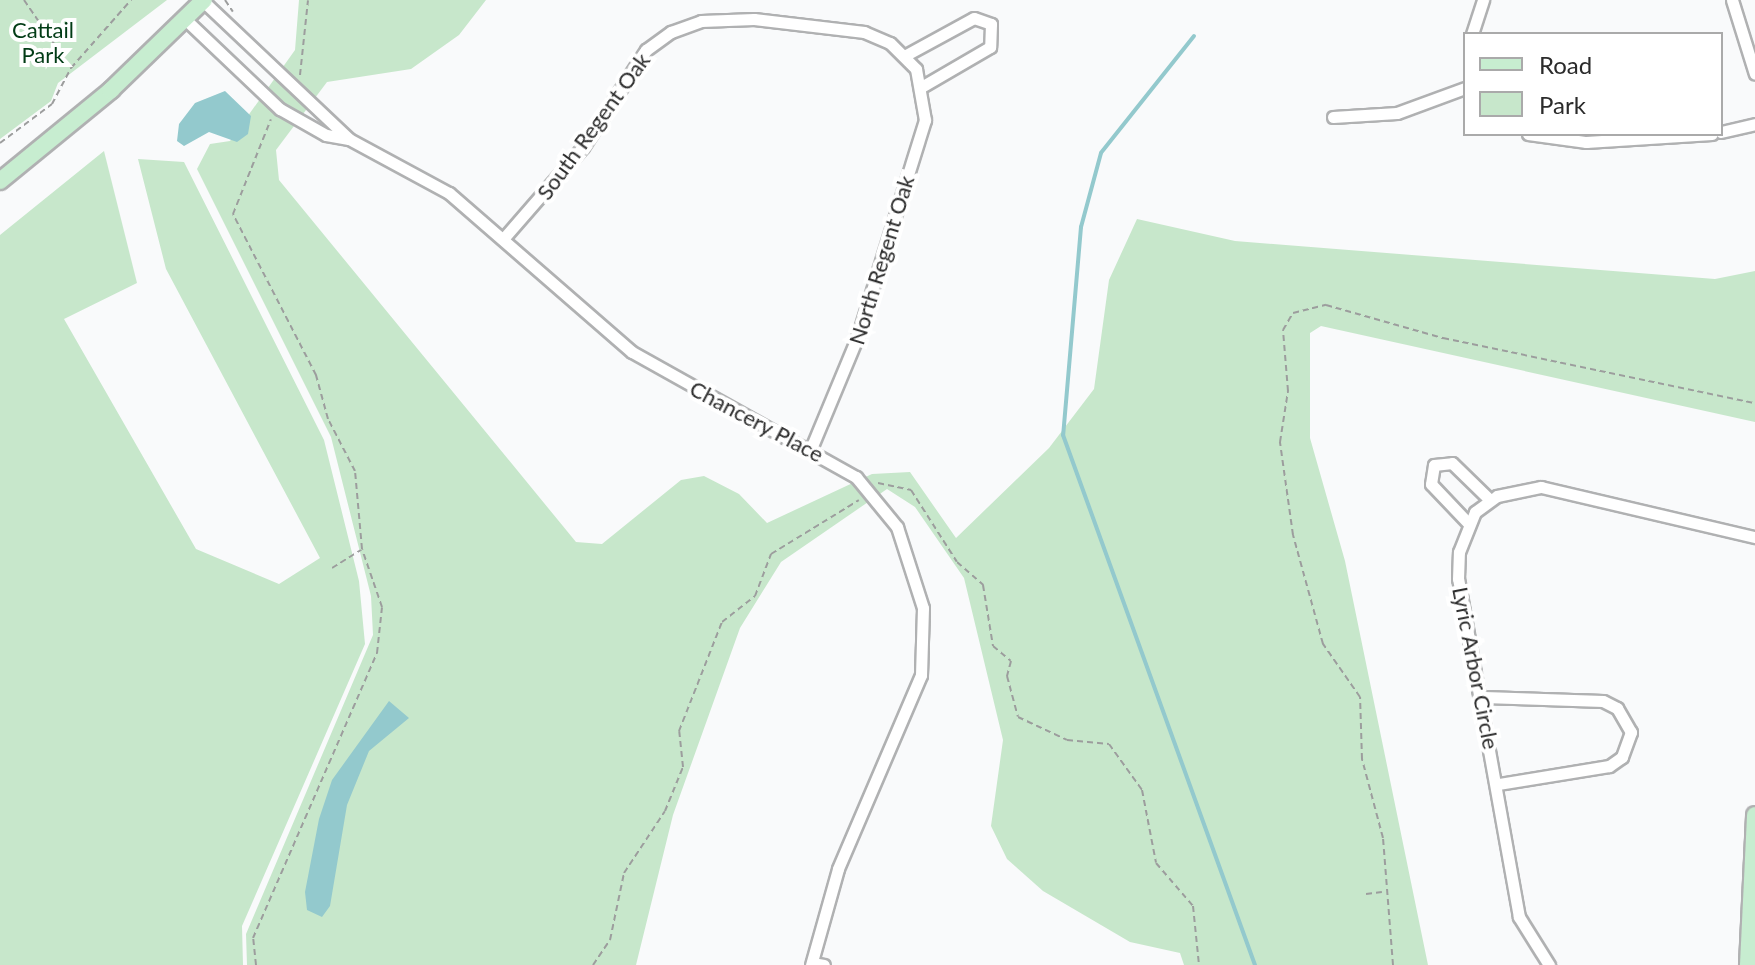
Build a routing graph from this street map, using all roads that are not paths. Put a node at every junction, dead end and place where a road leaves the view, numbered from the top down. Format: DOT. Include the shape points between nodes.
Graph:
graph roads {
  1 [pos="203,0"];
  2 [pos="1483,0"];
  3 [pos="1732,0"];
  4 [pos="185,19"];
  5 [pos="1473,32"];
  6 [pos="1750,41"];
  7 [pos="906,55"];
  8 [pos="916,69"];
  9 [pos="1755,74"];
  10 [pos="923,86"];
  11 [pos="1463,89"];
  12 [pos="1333,117"];
  13 [pos="1755,124"];
  14 [pos="1723,132"];
  15 [pos="1542,136"];
  16 [pos="1680,136"];
  17 [pos="349,139"];
  18 [pos="0,181"];
  19 [pos="503,239"];
  20 [pos="812,446"];
  21 [pos="1490,500"];
  22 [pos="1469,524"];
  23 [pos="1755,537"];
  24 [pos="1484,697"];
  25 [pos="1499,784"];
  26 [pos="1755,815"];
  27 [pos="816,964"];
  28 [pos="1549,965"];
  29 [pos="1748,965"];
  1 -- 4 [label="street"];
  1 -- 17 [label="street, Chancery Place"];
  2 -- 5 [label="street"];
  3 -- 6 [label="street"];
  4 -- 17 [label="street, Chancery Place" via="280,109 326,135"];
  4 -- 18 [label="street"];
  6 -- 9 [label="street"];
  7 -- 8 [label="street, South Regent Oak"];
  7 -- 10 [label="street" via="974,18 991,24 990,47"];
  7 -- 19 [label="street, South Regent Oak" via="864,32 754,19 701,21 671,32 646,50 574,158"];
  8 -- 10 [label="street, North Regent Oak"];
  10 -- 20 [label="street, North Regent Oak" via="925,120 879,273"];
  11 -- 12 [label="street" via="1397,113"];
  13 -- 14 [label="street"];
  15 -- 16 [label="street" via="1586,142"];
  17 -- 19 [label="street, Chancery Place" via="449,193"];
  19 -- 20 [label="street, Chancery Place" via="632,352"];
  20 -- 27 [label="street, Chancery Place" via="870,489 913,566 925,650 912,700 838,869"];
  21 -- 22 [label="street, Lyric Arbor Circle"];
  21 -- 22 [label="street" via="1452,463 1434,465 1431,484"];
  21 -- 23 [label="street" via="1516,490 1569,491"];
  22 -- 24 [label="street, Lyric Arbor Circle" via="1458,579"];
  24 -- 25 [label="street, Lyric Arbor Circle"];
  24 -- 25 [label="street" via="1603,701 1617,708 1631,732 1622,757 1609,766"];
  25 -- 28 [label="street, Lyric Arbor Circle" via="1519,917"];
  26 -- 29 [label="street"];
}
